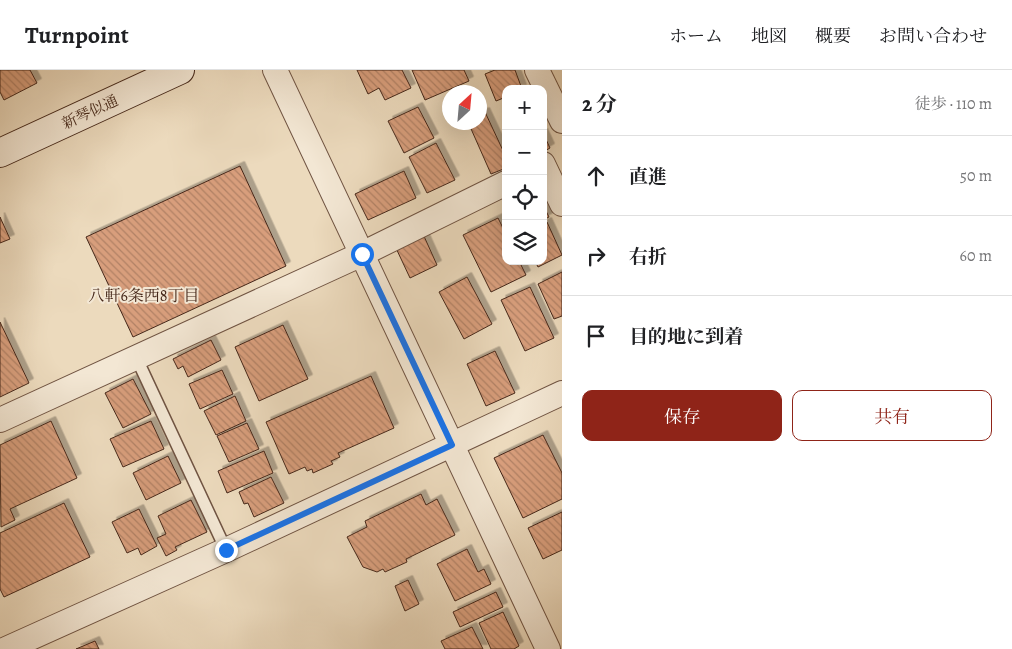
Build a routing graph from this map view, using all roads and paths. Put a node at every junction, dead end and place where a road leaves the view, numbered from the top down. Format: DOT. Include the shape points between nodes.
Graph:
graph roads {
  1 [pos="180,70"];
  2 [pos="275,70"];
  3 [pos="537,70"];
  4 [pos="562,120"];
  5 [pos="0,153"];
  6 [pos="562,155"];
  7 [pos="547,162"];
  8 [pos="547,172"];
  9 [pos="502,185"];
  10 [pos="562,204"];
  11 [pos="362,254"];
  12 [pos="136,357"];
  13 [pos="562,394"];
  14 [pos="0,420"];
  15 [pos="452,445"];
  16 [pos="226,550"];
  17 [pos="6,649"];
  18 [pos="548,649"];
  1 -- 5 [label="street, 新琴似通"];
  2 -- 11 [label="street"];
  3 -- 4 [label="street"];
  6 -- 7 [label="street"];
  8 -- 10 [label="street"];
  9 -- 11 [label="street"];
  11 -- 12 [label="street"];
  11 -- 15 [label="street"];
  12 -- 14 [label="street"];
  12 -- 16 [label="lane"];
  13 -- 15 [label="street"];
  15 -- 16 [label="street"];
  15 -- 18 [label="street"];
  16 -- 17 [label="street"];
}
